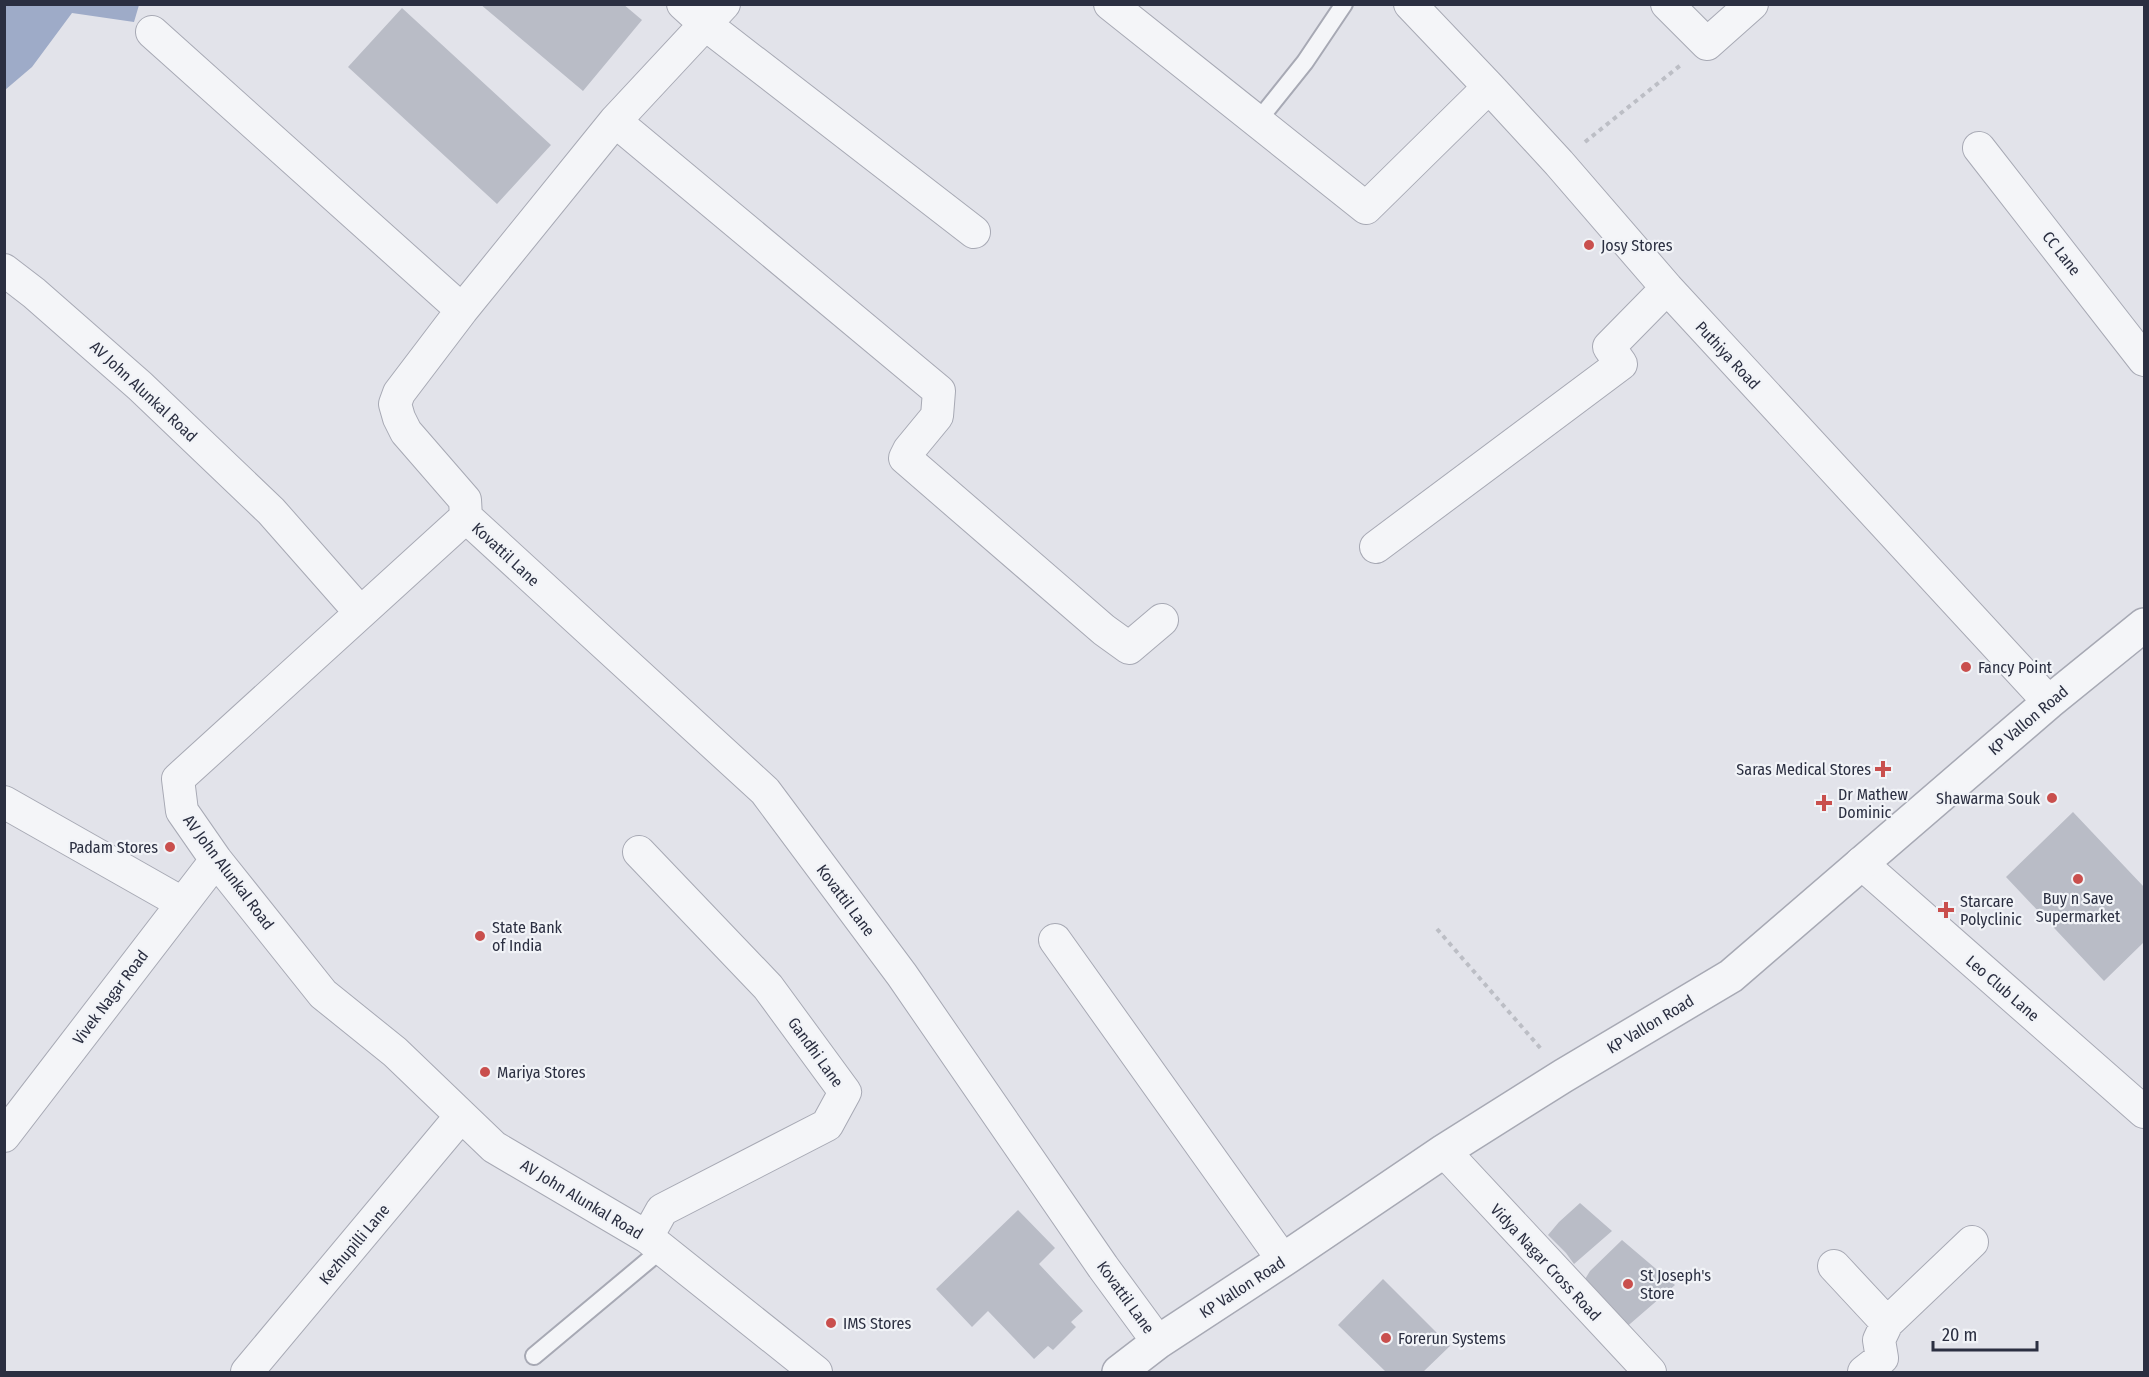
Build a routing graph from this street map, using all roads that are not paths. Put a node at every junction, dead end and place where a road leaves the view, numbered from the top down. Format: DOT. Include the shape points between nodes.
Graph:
graph roads {
  1 [pos="1110,4"];
  2 [pos="1344,4"];
  3 [pos="1410,4"];
  4 [pos="1667,4"];
  5 [pos="1752,4"];
  6 [pos="704,11"];
  7 [pos="152,32"];
  8 [pos="1489,87"];
  9 [pos="615,122"];
  10 [pos="1257,122"];
  11 [pos="1979,148"];
  12 [pos="974,232"];
  13 [pos="4,270"];
  14 [pos="1666,288"];
  15 [pos="462,310"];
  16 [pos="2145,360"];
  17 [pos="466,517"];
  18 [pos="1376,547"];
  19 [pos="360,612"];
  20 [pos="1162,620"];
  21 [pos="2145,625"];
  22 [pos="2049,702"];
  23 [pos="4,801"];
  24 [pos="639,852"];
  25 [pos="216,860"];
  26 [pos="1862,863"];
  27 [pos="182,903"];
  28 [pos="1055,940"];
  29 [pos="2145,1112"];
  30 [pos="461,1116"];
  31 [pos="4,1136"];
  32 [pos="1444,1151"];
  33 [pos="1972,1242"];
  34 [pos="655,1243"];
  35 [pos="1283,1260"];
  36 [pos="1834,1266"];
  37 [pos="1887,1323"];
  38 [pos="1158,1342"];
  39 [pos="534,1356"];
  40 [pos="247,1372"];
  41 [pos="816,1372"];
  42 [pos="1119,1372"];
  43 [pos="1650,1372"];
  44 [pos="1864,1372"];
  1 -- 10 [label="street"];
  2 -- 10 [label="lane" via="1305,62"];
  3 -- 8 [label="street, Puthiya Road"];
  4 -- 5 [label="street" via="1707,44"];
  6 -- 9 [label="street"];
  6 -- 12 [label="street"];
  7 -- 15 [label="street"];
  8 -- 10 [label="street" via="1366,208"];
  8 -- 14 [label="street, Puthiya Road"];
  9 -- 15 [label="street"];
  9 -- 20 [label="street" via="939,391 937,416 905,458 1129,648"];
  11 -- 16 [label="street, CC Lane"];
  13 -- 19 [label="street, AV John Alunkal Road" via="140,386 271,511"];
  14 -- 18 [label="street" via="1609,347 1621,364"];
  14 -- 22 [label="street, Puthiya Road"];
  15 -- 17 [label="street" via="399,393 395,404 406,432 465,500"];
  17 -- 19 [label="street"];
  17 -- 38 [label="street, Kovattil Lane" via="765,791 902,975"];
  19 -- 25 [label="street, AV John Alunkal Road" via="178,779 182,811"];
  21 -- 22 [label="street, KP Vallon Road"];
  22 -- 26 [label="street, KP Vallon Road"];
  23 -- 27 [label="street"];
  24 -- 34 [label="street, Gandhi Lane" via="768,987 845,1092 827,1125 662,1210"];
  25 -- 27 [label="street, Vivek Nagar Road"];
  25 -- 30 [label="street, AV John Alunkal Road" via="323,994 395,1052"];
  26 -- 29 [label="street, Leo Club Lane"];
  26 -- 32 [label="street, KP Vallon Road" via="1731,976"];
  27 -- 31 [label="street, Vivek Nagar Road"];
  28 -- 35 [label="street"];
  30 -- 34 [label="street, AV John Alunkal Road" via="495,1147"];
  30 -- 40 [label="street, Kezhupilli Lane"];
  32 -- 35 [label="street, KP Vallon Road"];
  32 -- 43 [label="street, Vidya Nagar Cross Road"];
  33 -- 37 [label="street"];
  34 -- 39 [label="lane"];
  34 -- 41 [label="street, AV John Alunkal Road"];
  35 -- 38 [label="street, KP Vallon Road"];
  36 -- 37 [label="street"];
  37 -- 44 [label="street" via="1880,1340 1882,1358"];
  38 -- 42 [label="street, KP Vallon Road"];
}
